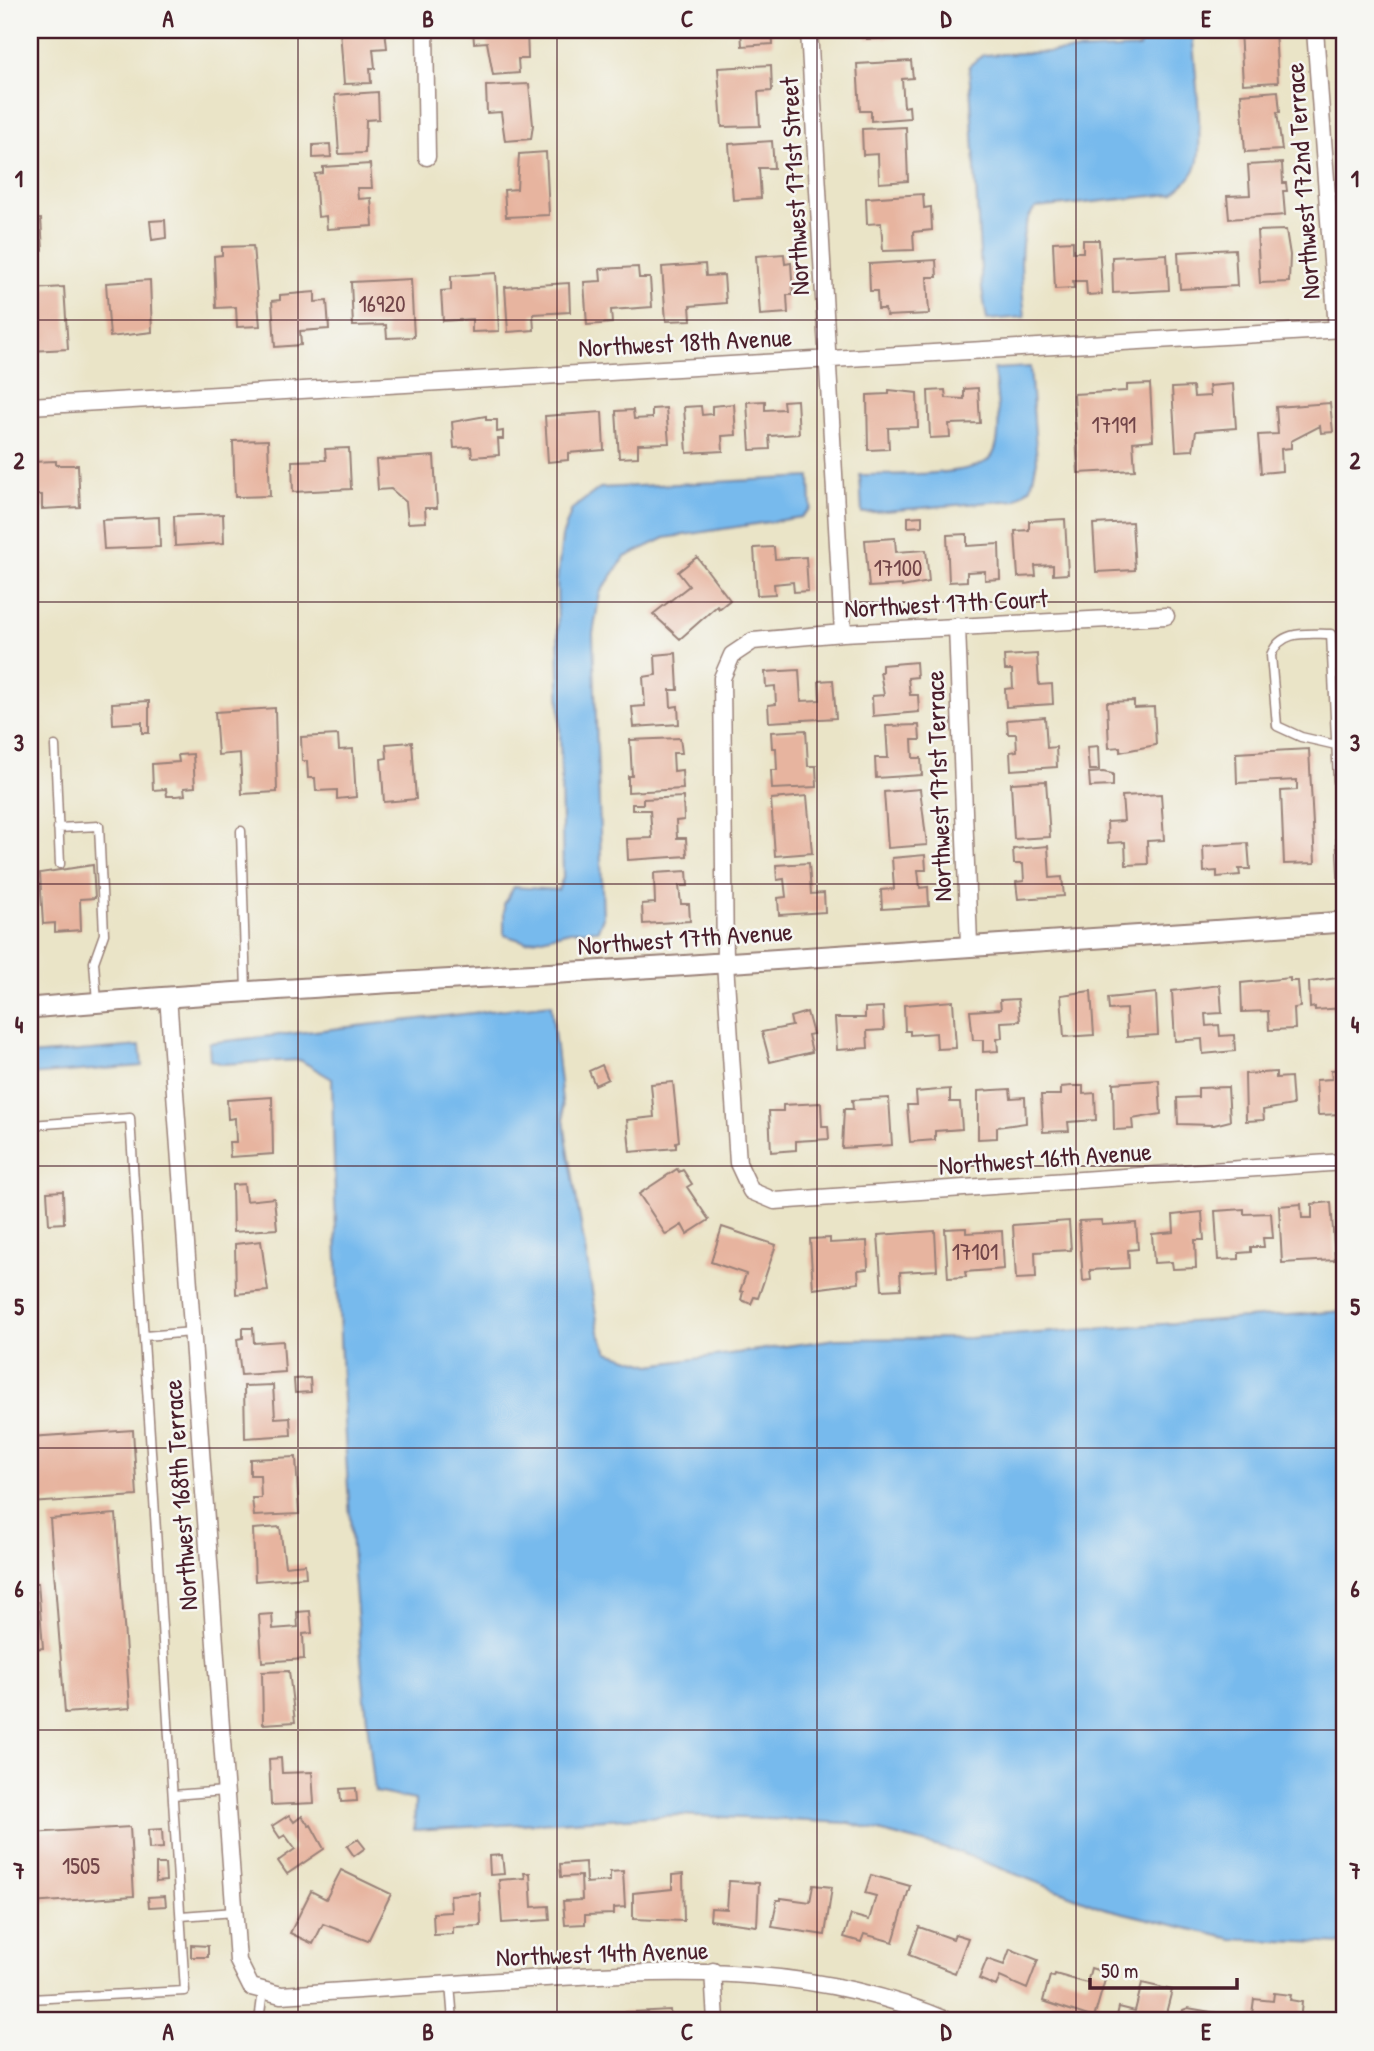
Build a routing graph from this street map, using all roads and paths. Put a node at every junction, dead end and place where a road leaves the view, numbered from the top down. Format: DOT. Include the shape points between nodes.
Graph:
graph roads {
  1 [pos="425,30"];
  2 [pos="809,30"];
  3 [pos="1315,30"];
  4 [pos="427,157"];
  5 [pos="1341,329"];
  6 [pos="829,358"];
  7 [pos="30,406"];
  8 [pos="1166,616"];
  9 [pos="957,626"];
  10 [pos="843,633"];
  11 [pos="1336,745"];
  12 [pos="55,747"];
  13 [pos="58,828"];
  14 [pos="241,831"];
  15 [pos="60,864"];
  16 [pos="1344,904"];
  17 [pos="1344,922"];
  18 [pos="968,944"];
  19 [pos="725,963"];
  20 [pos="246,991"];
  21 [pos="168,996"];
  22 [pos="97,1002"];
  23 [pos="30,1008"];
  24 [pos="30,1125"];
  25 [pos="1344,1162"];
  26 [pos="192,1332"];
  27 [pos="145,1336"];
  28 [pos="226,1791"];
  29 [pos="173,1795"];
  30 [pos="235,1912"];
  31 [pos="181,1916"];
  32 [pos="713,1971"];
  33 [pos="450,1984"];
  34 [pos="257,1989"];
  35 [pos="30,1998"];
  36 [pos="259,2021"];
  37 [pos="453,2021"];
  38 [pos="716,2021"];
  39 [pos="949,2021"];
  1 -- 4 [label="street"];
  2 -- 6 [label="street, Northwest 171st Street"];
  3 -- 5 [label="street, Northwest 172nd Terrace"];
  5 -- 6 [label="street, Northwest 18th Avenue"];
  6 -- 7 [label="street, Northwest 18th Avenue"];
  6 -- 10 [label="street, Northwest 171st Street"];
  8 -- 9 [label="street, Northwest 17th Court"];
  9 -- 10 [label="street, Northwest 17th Court"];
  9 -- 18 [label="street, Northwest 171st Terrace"];
  10 -- 19 [label="street, Northwest 17th Court" via="753,641 732,655 722,678"];
  11 -- 11 [label="lane" via="1331,634 1295,634 1283,639 1271,655 1277,726"];
  11 -- 16 [label="lane"];
  12 -- 13 [label="lane"];
  13 -- 15 [label="lane"];
  13 -- 22 [label="lane" via="99,826 104,934 94,962"];
  14 -- 20 [label="lane"];
  17 -- 18 [label="street, Northwest 17th Avenue"];
  18 -- 19 [label="street, Northwest 17th Avenue"];
  19 -- 20 [label="street, Northwest 17th Avenue"];
  19 -- 25 [label="street, Northwest 16th Avenue" via="738,1163 751,1191 775,1201"];
  20 -- 21 [label="street, Northwest 17th Avenue"];
  21 -- 22 [label="street, Northwest 17th Avenue"];
  21 -- 26 [label="street, Northwest 168th Terrace"];
  22 -- 23 [label="street, Northwest 17th Avenue"];
  24 -- 27 [label="lane" via="130,1118"];
  26 -- 27 [label="lane"];
  26 -- 28 [label="street, Northwest 168th Terrace"];
  27 -- 29 [label="lane"];
  28 -- 29 [label="lane"];
  28 -- 30 [label="street, Northwest 168th Terrace"];
  29 -- 31 [label="lane"];
  30 -- 31 [label="lane"];
  30 -- 34 [label="street, Northwest 168th Terrace" via="238,1961"];
  31 -- 35 [label="lane" via="185,1991"];
  32 -- 33 [label="street, Northwest 14th Avenue"];
  32 -- 38 [label="street"];
  32 -- 39 [label="street, Northwest 14th Avenue" via="817,1982"];
  33 -- 34 [label="street, Northwest 14th Avenue" via="281,1995"];
  33 -- 37 [label="lane"];
  34 -- 36 [label="lane"];
}
